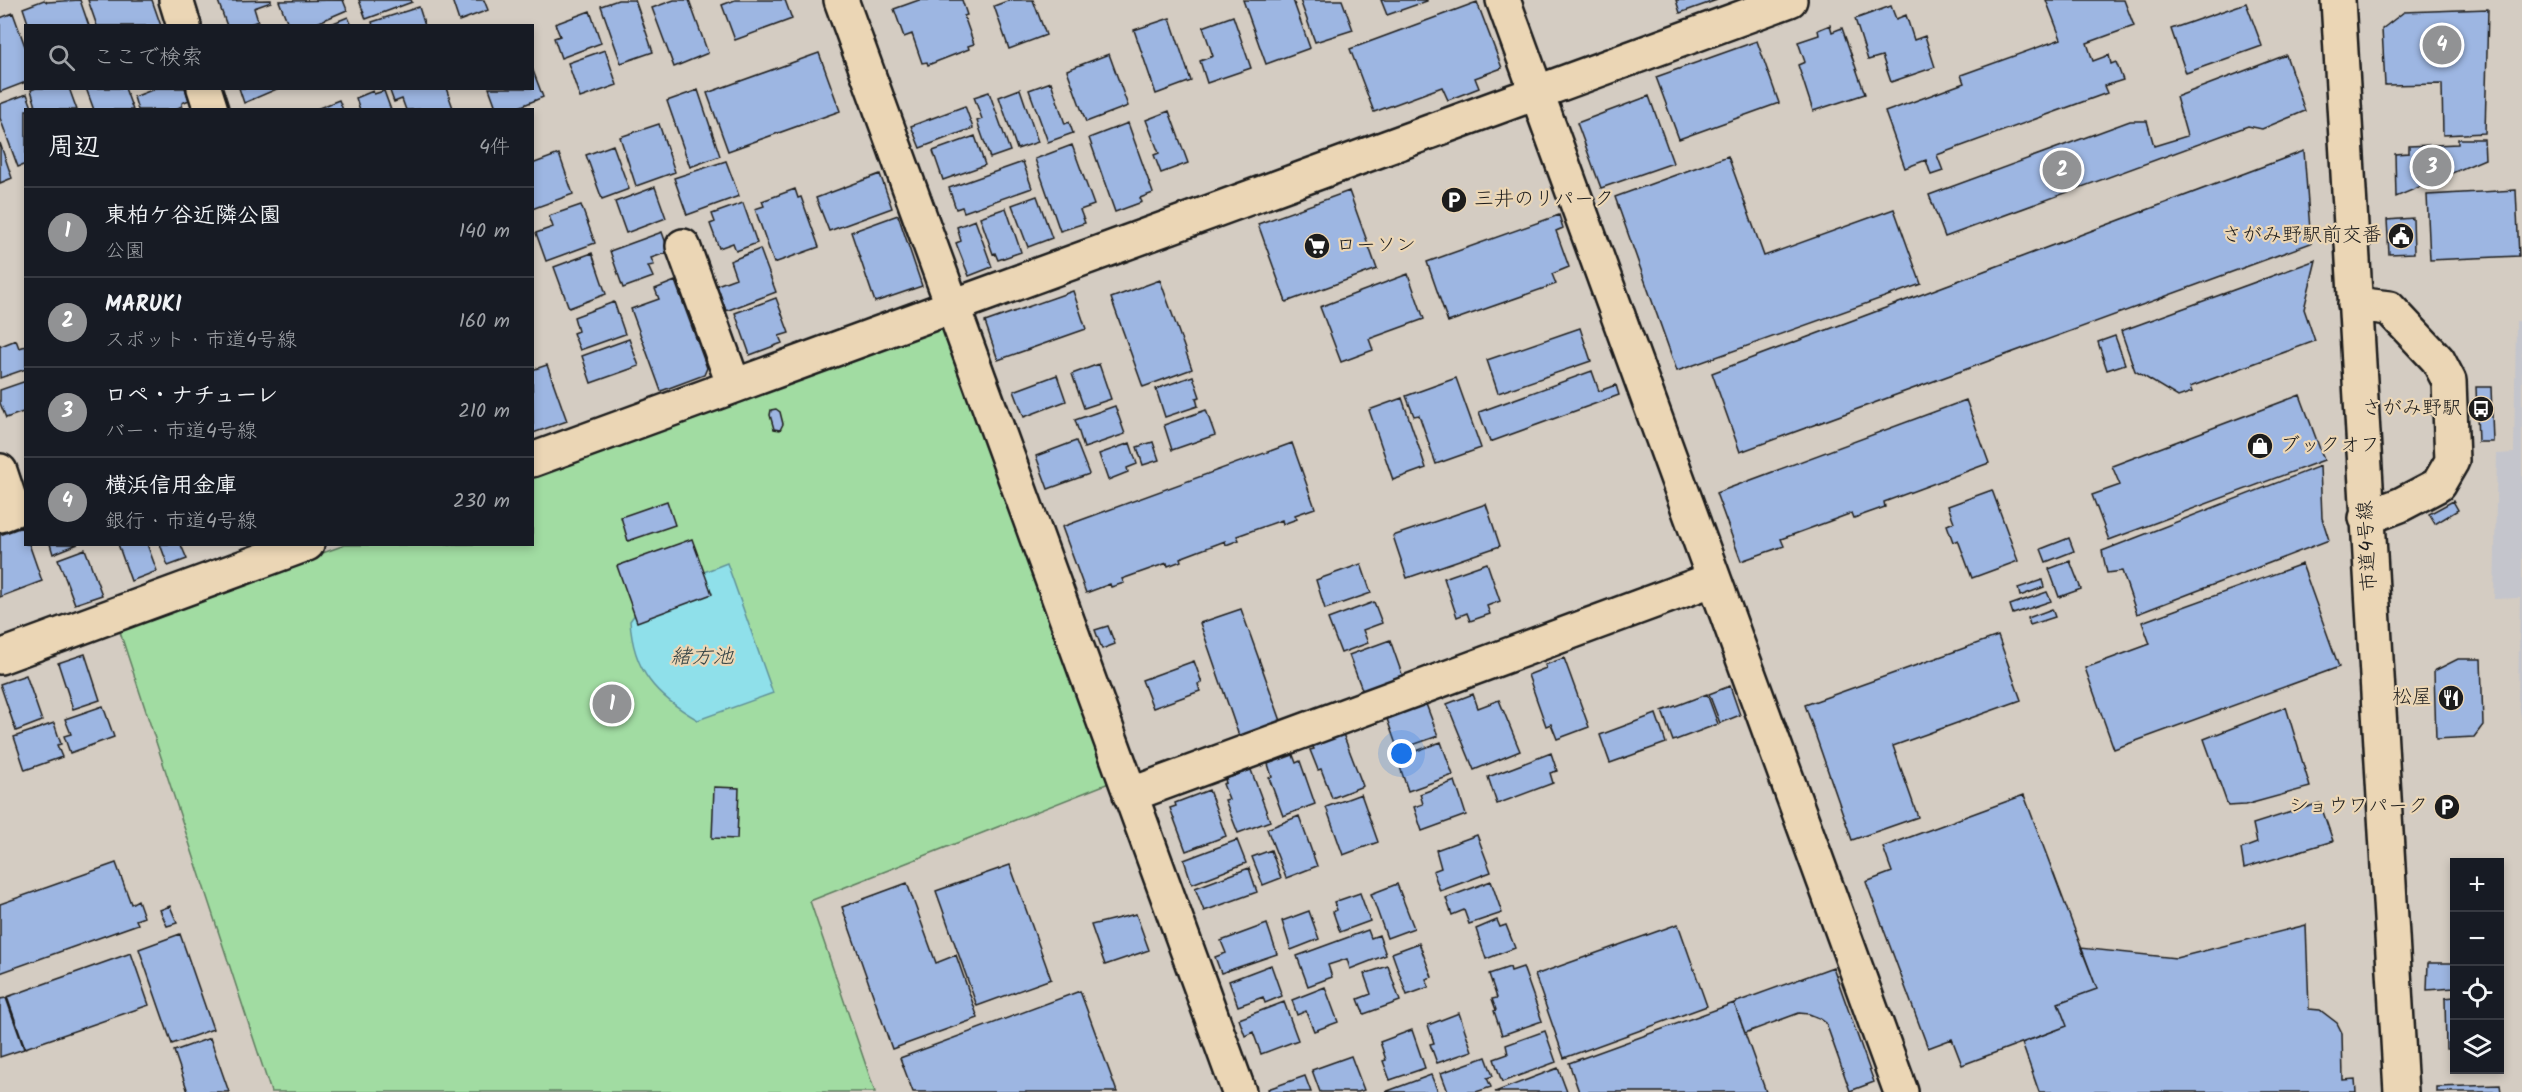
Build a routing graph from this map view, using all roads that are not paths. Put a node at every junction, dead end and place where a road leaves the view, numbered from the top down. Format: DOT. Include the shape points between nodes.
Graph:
graph roads {
  1 [pos="176,0"];
  2 [pos="841,0"];
  3 [pos="1503,0"];
  4 [pos="1790,0"];
  5 [pos="2338,0"];
  6 [pos="183,24"];
  7 [pos="205,90"];
  8 [pos="1537,92"];
  9 [pos="210,108"];
  10 [pos="683,246"];
  11 [pos="2355,304"];
  12 [pos="952,305"];
  13 [pos="734,386"];
  14 [pos="534,459"];
  15 [pos="0,471"];
  16 [pos="0,515"];
  17 [pos="2366,518"];
  18 [pos="302,546"];
  19 [pos="1714,579"];
  20 [pos="0,657"];
  21 [pos="1130,795"];
  22 [pos="1239,1092"];
  23 [pos="1901,1092"];
  24 [pos="2401,1092"];
  1 -- 6 [label="street"];
  2 -- 12 [label="street"];
  3 -- 8 [label="street"];
  4 -- 8 [label="street"];
  5 -- 11 [label="street, 市道4号線"];
  7 -- 9 [label="street"];
  8 -- 12 [label="street"];
  8 -- 19 [label="street"];
  10 -- 13 [label="street"];
  11 -- 17 [label="street, 市道4号線"];
  11 -- 17 [label="street" via="2389,308 2438,360 2449,381 2452,461 2438,485"];
  12 -- 13 [label="street"];
  12 -- 21 [label="street"];
  13 -- 14 [label="street"];
  15 -- 16 [label="street" via="13,510"];
  17 -- 24 [label="street, 市道4号線"];
  18 -- 20 [label="street"];
  19 -- 21 [label="street"];
  19 -- 23 [label="street"];
  21 -- 22 [label="street"];
}
